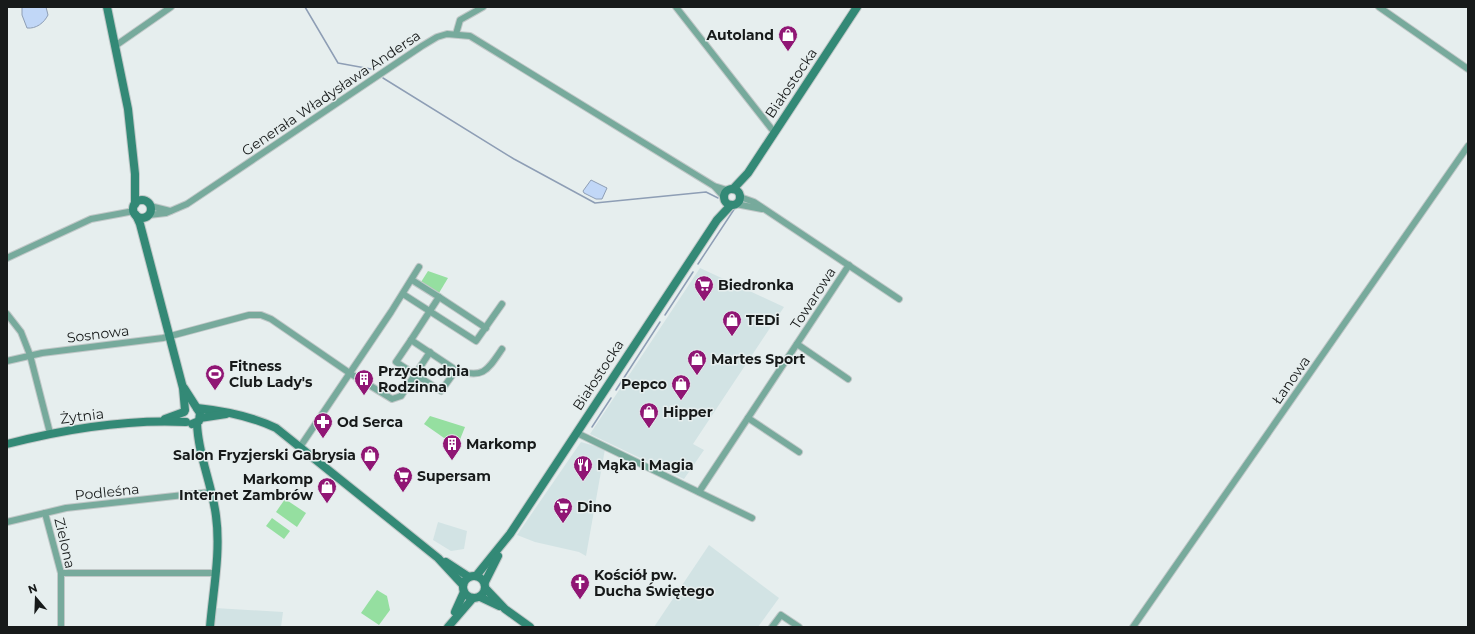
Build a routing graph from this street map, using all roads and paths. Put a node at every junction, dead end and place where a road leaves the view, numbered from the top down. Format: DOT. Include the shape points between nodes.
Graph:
graph roads {
  1 [pos="107,7"];
  2 [pos="171,7"];
  3 [pos="483,7"];
  4 [pos="676,7"];
  5 [pos="857,7"];
  6 [pos="1379,7"];
  7 [pos="456,34"];
  8 [pos="115,46"];
  9 [pos="1468,69"];
  10 [pos="774,132"];
  11 [pos="1468,146"];
  12 [pos="135,174"];
  13 [pos="732,197"];
  14 [pos="148,203"];
  15 [pos="135,210"];
  16 [pos="170,211"];
  17 [pos="148,216"];
  18 [pos="144,245"];
  19 [pos="7,258"];
  20 [pos="849,265"];
  21 [pos="420,266"];
  22 [pos="412,280"];
  23 [pos="404,294"];
  24 [pos="439,297"];
  25 [pos="899,299"];
  26 [pos="502,304"];
  27 [pos="430,311"];
  28 [pos="7,314"];
  29 [pos="486,328"];
  30 [pos="169,337"];
  31 [pos="411,340"];
  32 [pos="797,344"];
  33 [pos="502,349"];
  34 [pos="430,352"];
  35 [pos="30,355"];
  36 [pos="7,361"];
  37 [pos="456,370"];
  38 [pos="351,374"];
  39 [pos="416,374"];
  40 [pos="848,379"];
  41 [pos="183,388"];
  42 [pos="196,408"];
  43 [pos="184,411"];
  44 [pos="227,414"];
  45 [pos="748,418"];
  46 [pos="160,420"];
  47 [pos="198,420"];
  48 [pos="187,422"];
  49 [pos="576,432"];
  50 [pos="50,433"];
  51 [pos="7,444"];
  52 [pos="300,447"];
  53 [pos="199,449"];
  54 [pos="799,452"];
  55 [pos="211,492"];
  56 [pos="699,492"];
  57 [pos="45,513"];
  58 [pos="752,518"];
  59 [pos="7,522"];
  60 [pos="503,544"];
  61 [pos="438,558"];
  62 [pos="61,573"];
  63 [pos="215,573"];
  64 [pos="473,576"];
  65 [pos="485,586"];
  66 [pos="463,589"];
  67 [pos="476,598"];
  68 [pos="505,609"];
  69 [pos="450,624"];
  70 [pos="61,627"];
  71 [pos="210,627"];
  72 [pos="530,627"];
  73 [pos="772,627"];
  74 [pos="798,627"];
  75 [pos="1133,627"];
  1 -- 8 [label="street"];
  2 -- 8 [label="street"];
  3 -- 7 [label="street" via="460,20"];
  4 -- 10 [label="street"];
  5 -- 10 [label="street, Białostocka"];
  6 -- 9 [label="street"];
  7 -- 13 [label="street, Generała Władysława Andersa" via="470,36"];
  7 -- 16 [label="street, Generała Władysława Andersa" via="437,37 422,46 187,204"];
  8 -- 12 [label="street" via="128,109"];
  10 -- 13 [label="street, Białostocka"];
  11 -- 75 [label="street, Łanowa"];
  12 -- 14 [label="street"];
  12 -- 15 [label="street"];
  13 -- 20 [label="street, Generała Władysława Andersa" via="754,202"];
  13 -- 49 [label="street, Białostocka"];
  14 -- 15 [label="street" via="139,201"];
  14 -- 16 [label="street"];
  14 -- 17 [label="street" via="151,210"];
  15 -- 17 [label="street" via="141,218"];
  15 -- 18 [label="street"];
  15 -- 19 [label="street" via="91,219"];
  16 -- 17 [label="street, Generała Władysława Andersa"];
  17 -- 18 [label="street"];
  18 -- 30 [label="street"];
  20 -- 25 [label="street, Generała Władysława Andersa"];
  20 -- 32 [label="street, Towarowa"];
  21 -- 22 [label="street"];
  22 -- 23 [label="street"];
  22 -- 24 [label="street"];
  23 -- 27 [label="street"];
  23 -- 38 [label="street"];
  24 -- 27 [label="street"];
  24 -- 29 [label="street"];
  26 -- 29 [label="street"];
  27 -- 29 [label="street" via="476,341"];
  27 -- 31 [label="street"];
  28 -- 35 [label="street" via="21,332"];
  30 -- 35 [label="street, Sosnowa"];
  30 -- 38 [label="street, Sosnowa" via="261,314"];
  30 -- 41 [label="street"];
  31 -- 34 [label="street"];
  31 -- 39 [label="street" via="396,362"];
  32 -- 40 [label="street, Towarowa"];
  32 -- 45 [label="street, Towarowa"];
  33 -- 37 [label="street" via="482,374"];
  34 -- 37 [label="street"];
  34 -- 39 [label="street, Sosnowa"];
  35 -- 36 [label="street, Sosnowa"];
  35 -- 50 [label="street"];
  37 -- 39 [label="street" via="441,391"];
  38 -- 39 [label="street, Sosnowa" via="392,399 401,396"];
  38 -- 52 [label="street"];
  41 -- 42 [label="street"];
  41 -- 43 [label="street"];
  42 -- 43 [label="street" via="188,407"];
  42 -- 44 [label="street" via="217,410"];
  42 -- 47 [label="street" via="200,413"];
  43 -- 46 [label="street, Żytnia"];
  43 -- 48 [label="street" via="183,417"];
  44 -- 47 [label="street"];
  44 -- 52 [label="street" via="261,421 276,428"];
  45 -- 54 [label="street"];
  45 -- 56 [label="street, Towarowa"];
  46 -- 48 [label="street, Żytnia"];
  46 -- 50 [label="street, Żytnia"];
  47 -- 48 [label="street"];
  47 -- 53 [label="street"];
  48 -- 53 [label="street"];
  49 -- 56 [label="street"];
  49 -- 60 [label="street, Białostocka"];
  50 -- 51 [label="street, Żytnia"];
  52 -- 61 [label="street"];
  53 -- 55 [label="street"];
  55 -- 57 [label="street, Podleśna" via="66,508"];
  55 -- 63 [label="street" via="218,541"];
  56 -- 58 [label="street"];
  57 -- 59 [label="street, Podleśna"];
  57 -- 62 [label="street, Zielona"];
  60 -- 64 [label="street, Białostocka"];
  60 -- 65 [label="street, Białostocka"];
  61 -- 64 [label="street"];
  61 -- 66 [label="street"];
  62 -- 63 [label="street"];
  62 -- 70 [label="street, Zielona"];
  63 -- 71 [label="street"];
  64 -- 65 [label="street"];
  64 -- 66 [label="street, Białostocka"];
  65 -- 67 [label="street, Białostocka"];
  65 -- 68 [label="street"];
  66 -- 67 [label="street"];
  66 -- 69 [label="street"];
  67 -- 68 [label="street"];
  67 -- 69 [label="street"];
  68 -- 72 [label="street"];
  73 -- 74 [label="street" via="781,615"];
}
